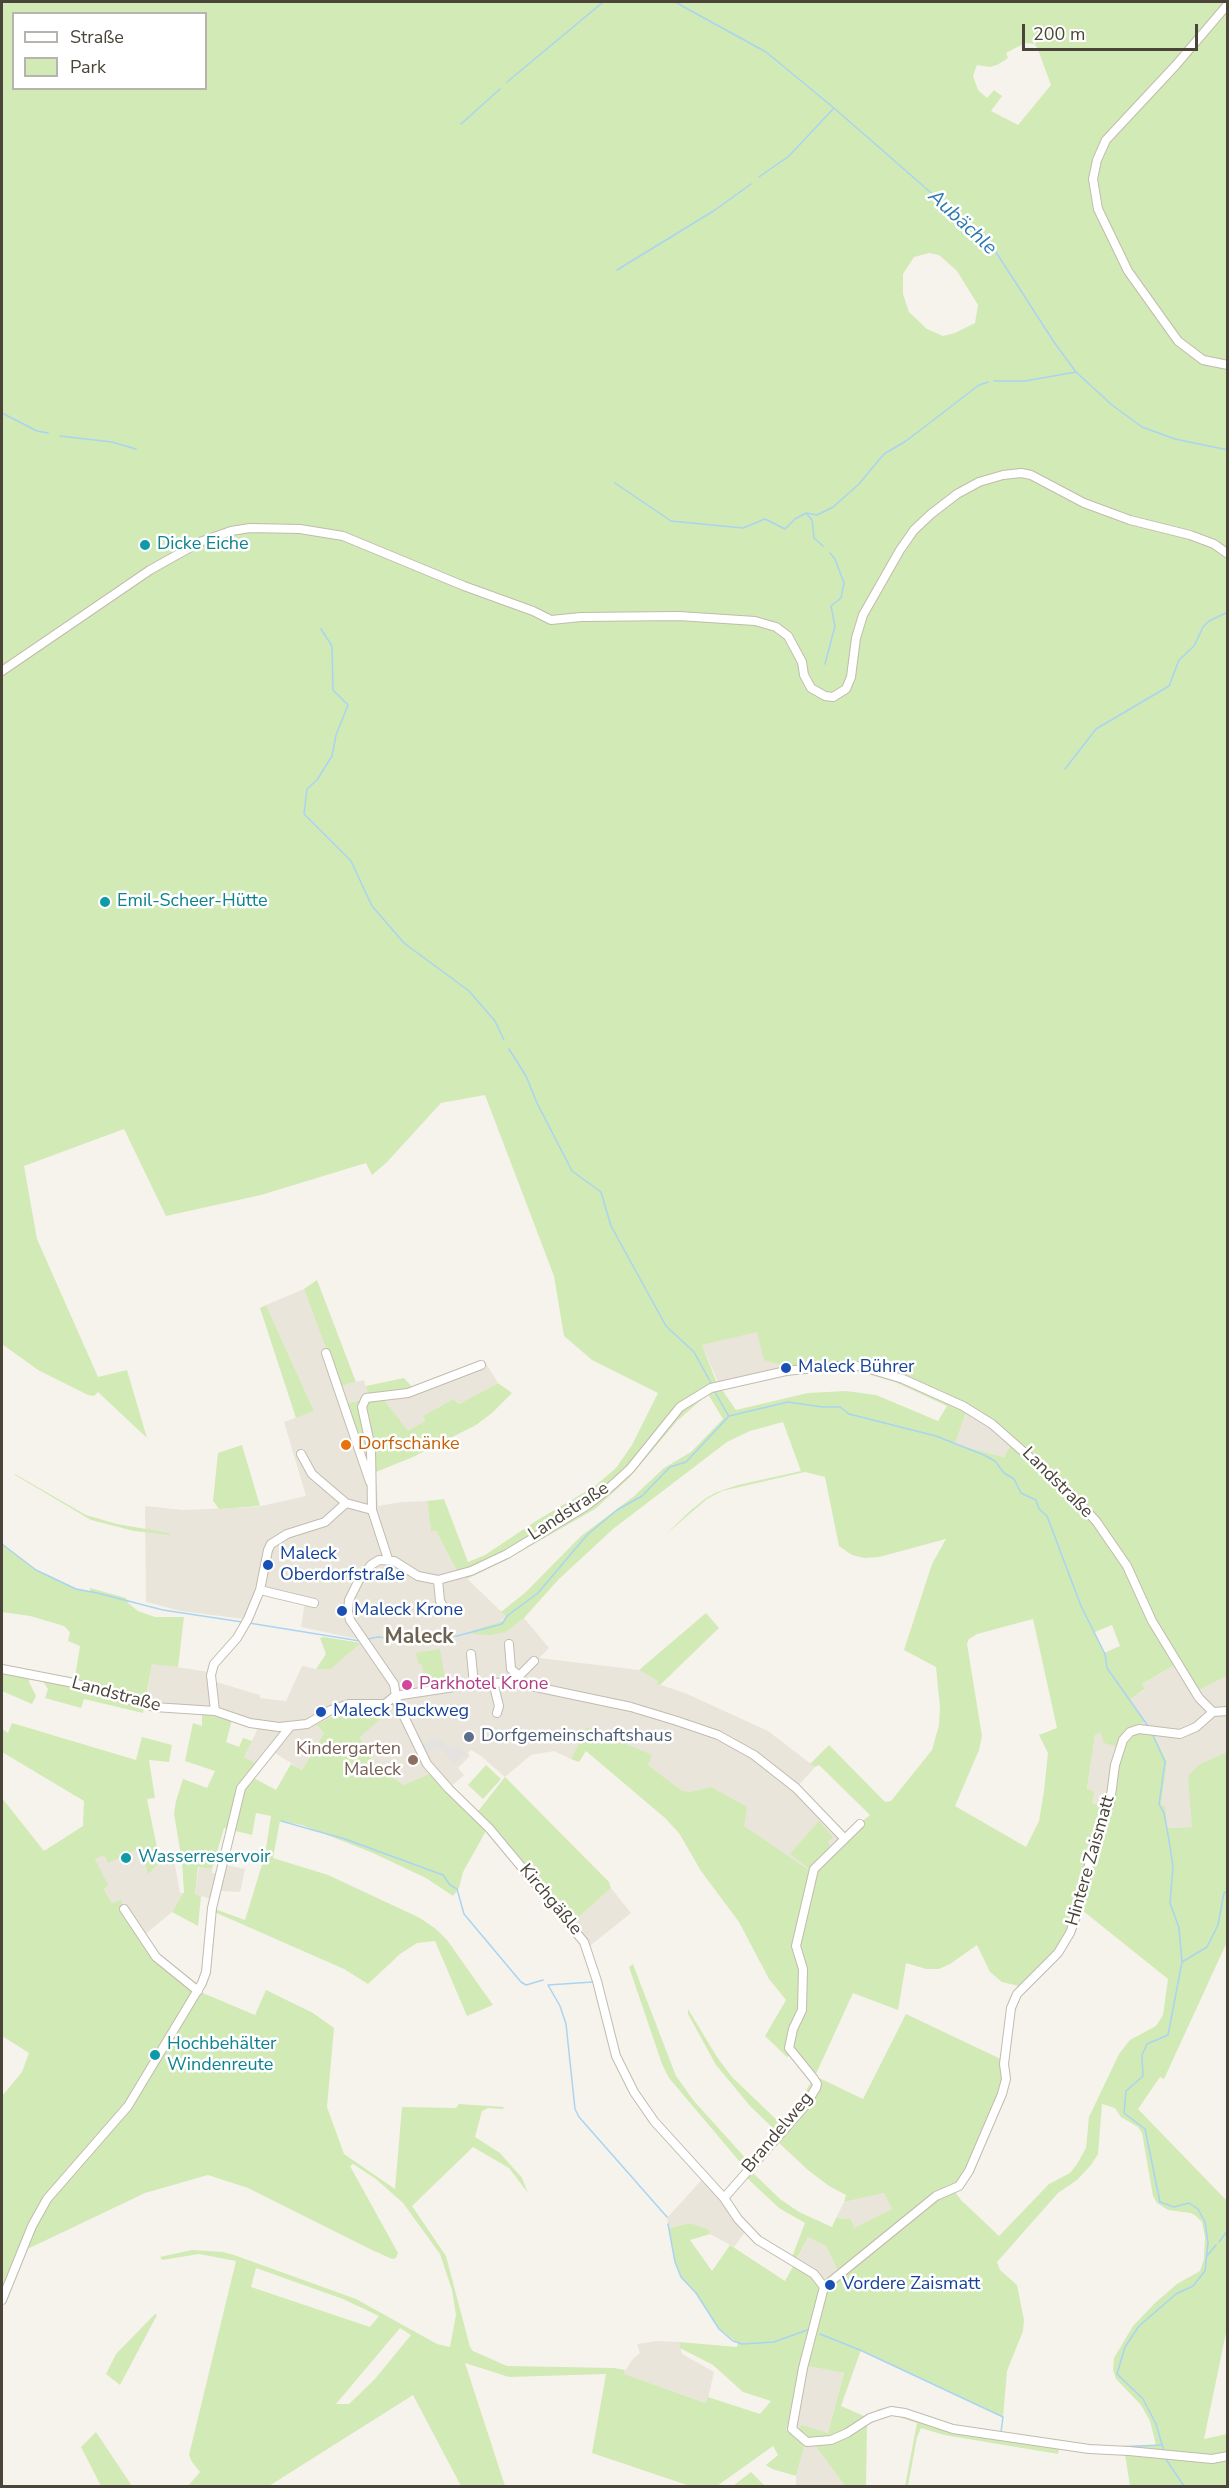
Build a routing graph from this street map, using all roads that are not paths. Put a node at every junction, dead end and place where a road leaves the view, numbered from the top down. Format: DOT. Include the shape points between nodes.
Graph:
graph roads {
  1 [pos="1227,4"];
  2 [pos="1227,365"];
  3 [pos="1227,554"];
  4 [pos="2,671"];
  5 [pos="326,1353"];
  6 [pos="481,1365"];
  7 [pos="301,1454"];
  8 [pos="372,1484"];
  9 [pos="346,1503"];
  10 [pos="372,1510"];
  11 [pos="388,1559"];
  12 [pos="438,1580"];
  13 [pos="260,1590"];
  14 [pos="314,1603"];
  15 [pos="444,1608"];
  16 [pos="509,1644"];
  17 [pos="471,1654"];
  18 [pos="534,1661"];
  19 [pos="2,1669"];
  20 [pos="515,1679"];
  21 [pos="493,1682"];
  22 [pos="474,1684"];
  23 [pos="395,1696"];
  24 [pos="215,1711"];
  25 [pos="1227,1711"];
  26 [pos="1213,1712"];
  27 [pos="497,1713"];
  28 [pos="289,1728"];
  29 [pos="860,1824"];
  30 [pos="844,1838"];
  31 [pos="124,1909"];
  32 [pos="198,1991"];
  33 [pos="724,2198"];
  34 [pos="824,2287"];
  35 [pos="2,2300"];
  36 [pos="1227,2456"];
  1 -- 2 [label="street" via="1106,140 1096,160 1093,179 1098,209 1117,251 1147,298 1178,341 1203,360"];
  3 -- 4 [label="street" via="1190,535 1084,503 1031,475 1003,475 979,482 931,514 900,550 863,615 846,689 833,697 811,688 796,649 776,627 755,621 679,616 551,620 343,536 300,529 250,528 200,542 150,570"];
  5 -- 8 [label="street"];
  6 -- 8 [label="street" via="408,1393 366,1398 362,1407 371,1449"];
  7 -- 9 [label="street" via="312,1474"];
  8 -- 10 [label="street"];
  9 -- 10 [label="street"];
  9 -- 13 [label="street" via="325,1522 287,1534 271,1544"];
  10 -- 11 [label="street"];
  11 -- 12 [label="street" via="418,1576"];
  11 -- 23 [label="street" via="375,1562 359,1580 348,1610 357,1631 394,1684"];
  12 -- 15 [label="street"];
  12 -- 26 [label="street, Landstraße" via="489,1563 586,1506 630,1469 680,1407 704,1391 786,1371 861,1366 897,1377 992,1424 1083,1506 1127,1566 1152,1621 1199,1698"];
  13 -- 14 [label="street"];
  13 -- 24 [label="street" via="237,1638 214,1664 211,1674"];
  16 -- 20 [label="street"];
  17 -- 22 [label="street"];
  18 -- 20 [label="street"];
  19 -- 24 [label="street, Landstraße" via="74,1683 154,1707"];
  20 -- 21 [label="street"];
  20 -- 30 [label="street" via="631,1707 718,1736 782,1776"];
  21 -- 22 [label="street"];
  21 -- 27 [label="street"];
  22 -- 23 [label="street"];
  23 -- 28 [label="street, Landstraße" via="385,1704 349,1704"];
  23 -- 33 [label="street, Kirchgäßle" via="436,1776 489,1828 584,1942 616,2056 634,2092 654,2121"];
  24 -- 28 [label="street, Landstraße" via="250,1723"];
  25 -- 26 [label="street"];
  26 -- 34 [label="street, Hintere Zaismatt" via="1196,1727 1180,1734 1139,1729 1123,1740 1110,1803 1094,1844 1071,1933 1058,1953 1017,1994 1011,2008 1006,2079 969,2171 959,2186 936,2196"];
  28 -- 32 [label="street" via="241,1788 212,1908 206,1972"];
  29 -- 30 [label="street, Brandelweg"];
  30 -- 33 [label="street, Brandelweg" via="814,1869 796,1946 803,1969 802,2010 789,2048 817,2084 816,2088"];
  31 -- 32 [label="street" via="156,1957"];
  32 -- 35 [label="street" via="128,2106 47,2199"];
  33 -- 34 [label="street" via="758,2240 814,2274"];
  34 -- 36 [label="street" via="792,2429 807,2442 831,2440 891,2411 953,2428 1089,2449 1212,2459"];
}
